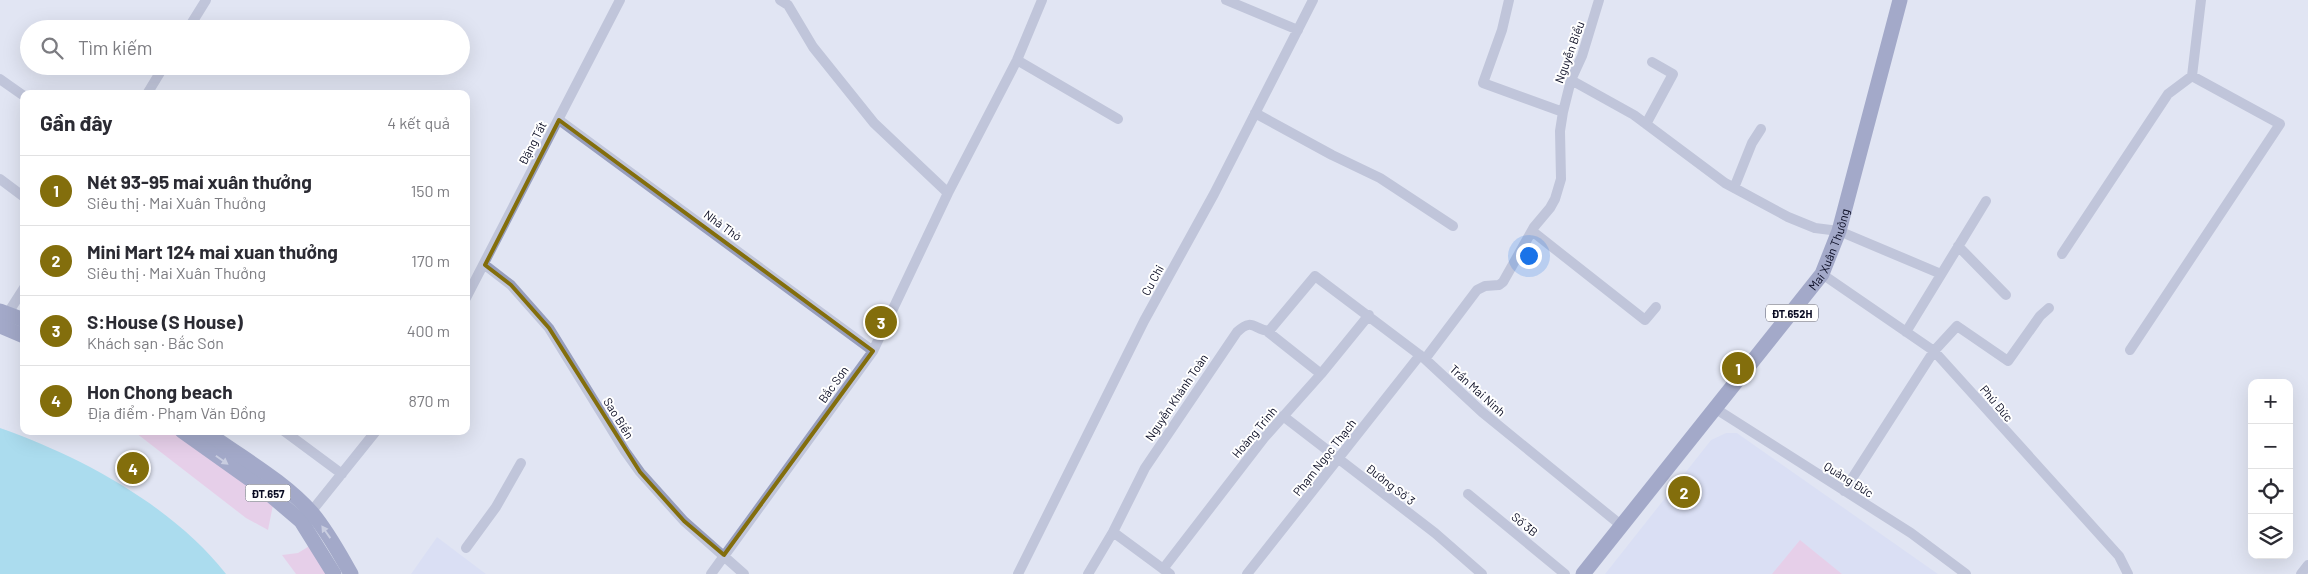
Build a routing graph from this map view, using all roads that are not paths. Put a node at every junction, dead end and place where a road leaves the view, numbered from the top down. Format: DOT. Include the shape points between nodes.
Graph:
graph roads {
  1 [pos="206,0"];
  2 [pos="620,0"];
  3 [pos="780,0"];
  4 [pos="1042,0"];
  5 [pos="1226,0"];
  6 [pos="1313,0"];
  7 [pos="1509,0"];
  8 [pos="1599,0"];
  9 [pos="1900,0"];
  10 [pos="2201,0"];
  11 [pos="194,20"];
  12 [pos="1298,30"];
  13 [pos="1017,60"];
  14 [pos="1652,62"];
  15 [pos="159,75"];
  16 [pos="2192,76"];
  17 [pos="0,79"];
  18 [pos="1571,80"];
  19 [pos="149,90"];
  20 [pos="20,93"];
  21 [pos="1563,112"];
  22 [pos="1255,113"];
  23 [pos="1118,119"];
  24 [pos="559,120"];
  25 [pos="1646,124"];
  26 [pos="1761,129"];
  27 [pos="0,179"];
  28 [pos="1734,188"];
  29 [pos="948,193"];
  30 [pos="20,194"];
  31 [pos="1986,202"];
  32 [pos="1453,226"];
  33 [pos="1532,231"];
  34 [pos="1838,231"];
  35 [pos="1958,246"];
  36 [pos="2062,254"];
  37 [pos="485,265"];
  38 [pos="1822,274"];
  39 [pos="1941,274"];
  40 [pos="470,291"];
  41 [pos="20,294"];
  42 [pos="2006,295"];
  43 [pos="1656,307"];
  44 [pos="2049,308"];
  45 [pos="1370,315"];
  46 [pos="3,320"];
  47 [pos="20,320"];
  48 [pos="1268,332"];
  49 [pos="1906,332"];
  50 [pos="20,333"];
  51 [pos="2130,350"];
  52 [pos="873,351"];
  53 [pos="1934,351"];
  54 [pos="1422,357"];
  55 [pos="1322,374"];
  56 [pos="1716,409"];
  57 [pos="1283,416"];
  58 [pos="188,435"];
  59 [pos="211,435"];
  60 [pos="289,435"];
  61 [pos="373,435"];
  62 [pos="1339,460"];
  63 [pos="521,463"];
  64 [pos="342,474"];
  65 [pos="1844,491"];
  66 [pos="1468,494"];
  67 [pos="306,517"];
  68 [pos="1622,526"];
  69 [pos="1113,532"];
  70 [pos="466,548"];
  71 [pos="724,555"];
  72 [pos="2308,565"];
  73 [pos="1167,571"];
  74 [pos="334,574"];
  75 [pos="352,574"];
  76 [pos="710,574"];
  77 [pos="744,574"];
  78 [pos="1018,574"];
  79 [pos="1088,574"];
  80 [pos="1247,574"];
  81 [pos="1482,574"];
  82 [pos="1565,574"];
  83 [pos="1583,574"];
  84 [pos="1966,574"];
  85 [pos="2128,574"];
  86 [pos="2301,574"];
  1 -- 11 [label="street"];
  2 -- 24 [label="street, Đặng Tất"];
  3 -- 29 [label="street" via="788,5 813,47 874,123"];
  4 -- 13 [label="street, Bắc Sơn"];
  5 -- 12 [label="street"];
  6 -- 12 [label="street, Cu Chi"];
  7 -- 21 [label="street" via="1483,83"];
  8 -- 18 [label="street, Nguyễn Biểu"];
  9 -- 34 [label="main road, Mai Xuân Thưởng / ĐT.652H"];
  10 -- 16 [label="street"];
  12 -- 22 [label="street, Cu Chi"];
  13 -- 23 [label="street"];
  13 -- 29 [label="street, Bắc Sơn"];
  14 -- 25 [label="street" via="1673,74"];
  15 -- 19 [label="street"];
  16 -- 36 [label="street" via="2168,94"];
  16 -- 51 [label="street" via="2280,124"];
  17 -- 20 [label="street"];
  18 -- 21 [label="street, Nguyễn Biểu"];
  18 -- 25 [label="street"];
  21 -- 33 [label="street, Nguyễn Biểu" via="1561,179 1550,208"];
  22 -- 32 [label="street" via="1380,178"];
  22 -- 78 [label="street, Cu Chi" via="1144,321"];
  24 -- 37 [label="street, Đặng Tất"];
  24 -- 52 [label="street, Nhà Thờ"];
  25 -- 28 [label="street"];
  26 -- 28 [label="street"];
  27 -- 30 [label="street"];
  28 -- 34 [label="street" via="1788,217 1815,228"];
  29 -- 52 [label="street, Bắc Sơn"];
  31 -- 35 [label="street"];
  33 -- 43 [label="street" via="1645,320"];
  33 -- 54 [label="street, Nguyễn Biểu" via="1503,282 1477,290"];
  34 -- 38 [label="main road, Mai Xuân Thưởng / ĐT.652H"];
  34 -- 39 [label="street"];
  35 -- 39 [label="street"];
  35 -- 42 [label="street"];
  37 -- 40 [label="street, Đặng Tất"];
  37 -- 71 [label="street, Sao Biển" via="511,285 549,328 640,472 684,522"];
  38 -- 49 [label="street, Phú Đức"];
  38 -- 56 [label="main road, Mai Xuân Thưởng / ĐT.652H"];
  39 -- 49 [label="street"];
  41 -- 46 [label="street"];
  44 -- 53 [label="street" via="2008,361 1957,326"];
  45 -- 48 [label="street, Trần Mai Ninh" via="1315,276"];
  45 -- 54 [label="street, Trần Mai Ninh"];
  45 -- 55 [label="street, Hoàng Trinh"];
  46 -- 47 [label="main road"];
  46 -- 50 [label="main road"];
  48 -- 55 [label="street"];
  48 -- 69 [label="street, Nguyễn Khánh Toàn" via="1250,324 1243,325 1237,332 1144,468"];
  49 -- 53 [label="street, Phú Đức"];
  52 -- 71 [label="street, Bắc Sơn"];
  53 -- 65 [label="street"];
  53 -- 85 [label="street, Phú Đức" via="2119,556"];
  54 -- 62 [label="street, Phạm Ngọc Thạch"];
  54 -- 68 [label="street, Trần Mai Ninh" via="1482,412"];
  55 -- 57 [label="street, Hoàng Trinh"];
  56 -- 65 [label="street, Quảng Đức"];
  56 -- 68 [label="main road, Mai Xuân Thưởng / ĐT.652H"];
  57 -- 62 [label="street, Đường Số 3"];
  57 -- 73 [label="street, Hoàng Trinh" via="1246,461"];
  58 -- 67 [label="main road, ĐT.657, one-way"];
  59 -- 67 [label="main road, ĐT.657" via="268,475"];
  60 -- 64 [label="street"];
  61 -- 64 [label="street"];
  62 -- 80 [label="street, Phạm Ngọc Thạch"];
  62 -- 81 [label="street, Đường Số 3"];
  63 -- 70 [label="street"];
  64 -- 67 [label="street"];
  65 -- 84 [label="street, Quảng Đức" via="1911,533"];
  66 -- 82 [label="street, Số 3B"];
  67 -- 74 [label="main road, ĐT.657"];
  75 -- 67 [label="main road, ĐT.657, one-way" via="327,533"];
  68 -- 83 [label="main road, Mai Xuân Thưởng / ĐT.652H"];
  69 -- 73 [label="street"];
  69 -- 79 [label="street, Nguyễn Khánh Toàn"];
  71 -- 76 [label="street, Bắc Sơn"];
  71 -- 77 [label="street, Sao Biển"];
  72 -- 86 [label="street"];
}
